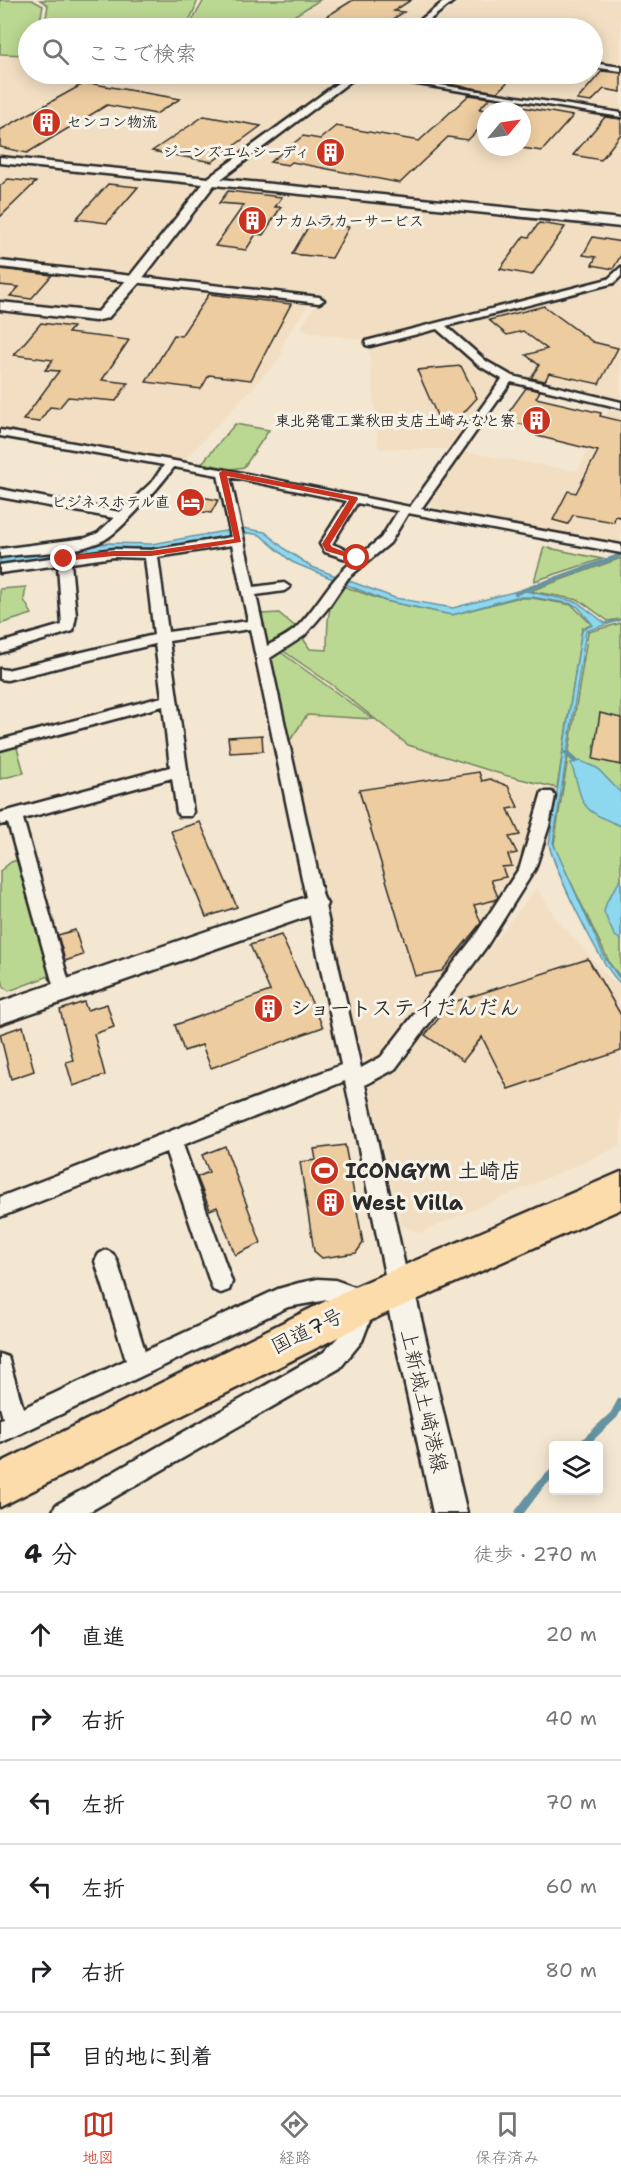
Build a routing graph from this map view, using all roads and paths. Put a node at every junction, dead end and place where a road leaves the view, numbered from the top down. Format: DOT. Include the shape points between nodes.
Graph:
graph roads {
  1 [pos="451,0"];
  2 [pos="427,18"];
  3 [pos="603,67"];
  4 [pos="621,69"];
  5 [pos="343,84"];
  6 [pos="421,84"];
  7 [pos="621,115"];
  8 [pos="0,160"];
  9 [pos="211,181"];
  10 [pos="621,223"];
  11 [pos="0,264"];
  12 [pos="621,270"];
  13 [pos="134,280"];
  14 [pos="319,300"];
  15 [pos="0,306"];
  16 [pos="440,326"];
  17 [pos="370,343"];
  18 [pos="508,378"];
  19 [pos="621,405"];
  20 [pos="0,433"];
  21 [pos="171,463"];
  22 [pos="223,473"];
  23 [pos="0,493"];
  24 [pos="354,499"];
  25 [pos="410,509"];
  26 [pos="124,516"];
  27 [pos="237,535"];
  28 [pos="3,549"];
  29 [pos="621,549"];
  30 [pos="151,554"];
  31 [pos="357,558"];
  32 [pos="64,559"];
  33 [pos="0,569"];
  34 [pos="284,587"];
  35 [pos="248,592"];
  36 [pos="255,624"];
  37 [pos="160,638"];
  38 [pos="0,648"];
  39 [pos="262,656"];
  40 [pos="0,674"];
  41 [pos="168,700"];
  42 [pos="0,745"];
  43 [pos="178,771"];
  44 [pos="547,796"];
  45 [pos="185,812"];
  46 [pos="7,817"];
  47 [pos="315,904"];
  48 [pos="63,993"];
  49 [pos="0,1013"];
  50 [pos="352,1076"];
  51 [pos="172,1140"];
  52 [pos="621,1190"];
  53 [pos="0,1207"];
  54 [pos="106,1261"];
  55 [pos="221,1282"];
  56 [pos="382,1295"];
  57 [pos="0,1365"];
  58 [pos="139,1366"];
  59 [pos="8,1428"];
  60 [pos="0,1486"];
  61 [pos="64,1513"];
  62 [pos="450,1513"];
  1 -- 2 [label="street"];
  3 -- 4 [label="street"];
  5 -- 9 [label="street"];
  6 -- 7 [label="street"];
  8 -- 9 [label="street"];
  9 -- 10 [label="street"];
  9 -- 13 [label="street"];
  11 -- 13 [label="street"];
  12 -- 16 [label="street" via="611,281"];
  13 -- 14 [label="street"];
  13 -- 15 [label="street" via="103,315 95,317"];
  16 -- 17 [label="street"];
  16 -- 18 [label="street" via="482,363"];
  18 -- 19 [label="street"];
  18 -- 25 [label="street"];
  20 -- 21 [label="street"];
  21 -- 22 [label="street"];
  21 -- 26 [label="street"];
  22 -- 24 [label="street"];
  22 -- 27 [label="street"];
  23 -- 26 [label="street"];
  24 -- 25 [label="street"];
  24 -- 31 [label="street" via="326,544 329,549"];
  25 -- 29 [label="street"];
  25 -- 39 [label="street" via="386,540 340,580 299,633"];
  26 -- 28 [label="street" via="92,540"];
  27 -- 30 [label="street"];
  27 -- 35 [label="street"];
  30 -- 32 [label="street" via="114,553"];
  30 -- 37 [label="street"];
  32 -- 33 [label="street"];
  32 -- 38 [label="street" via="72,621 68,628"];
  34 -- 35 [label="street"];
  35 -- 36 [label="street"];
  36 -- 37 [label="street"];
  36 -- 39 [label="street"];
  37 -- 40 [label="street"];
  37 -- 41 [label="street"];
  39 -- 47 [label="street"];
  41 -- 42 [label="street"];
  41 -- 43 [label="street"];
  43 -- 45 [label="street"];
  43 -- 46 [label="street"];
  44 -- 50 [label="street" via="526,869 480,942 388,1063"];
  46 -- 48 [label="street"];
  47 -- 48 [label="street"];
  47 -- 50 [label="street"];
  48 -- 49 [label="street"];
  50 -- 51 [label="street"];
  50 -- 56 [label="street"];
  51 -- 53 [label="street"];
  51 -- 55 [label="street"];
  52 -- 56 [label="highway, 国道7号"];
  54 -- 58 [label="street"];
  56 -- 58 [label="street" via="328,1288 286,1297"];
  56 -- 60 [label="highway, 国道7号"];
  56 -- 61 [label="street" via="357,1333 332,1360"];
  56 -- 62 [label="street, 上新城土崎港線"];
  57 -- 59 [label="street"];
  58 -- 59 [label="street"];
}
